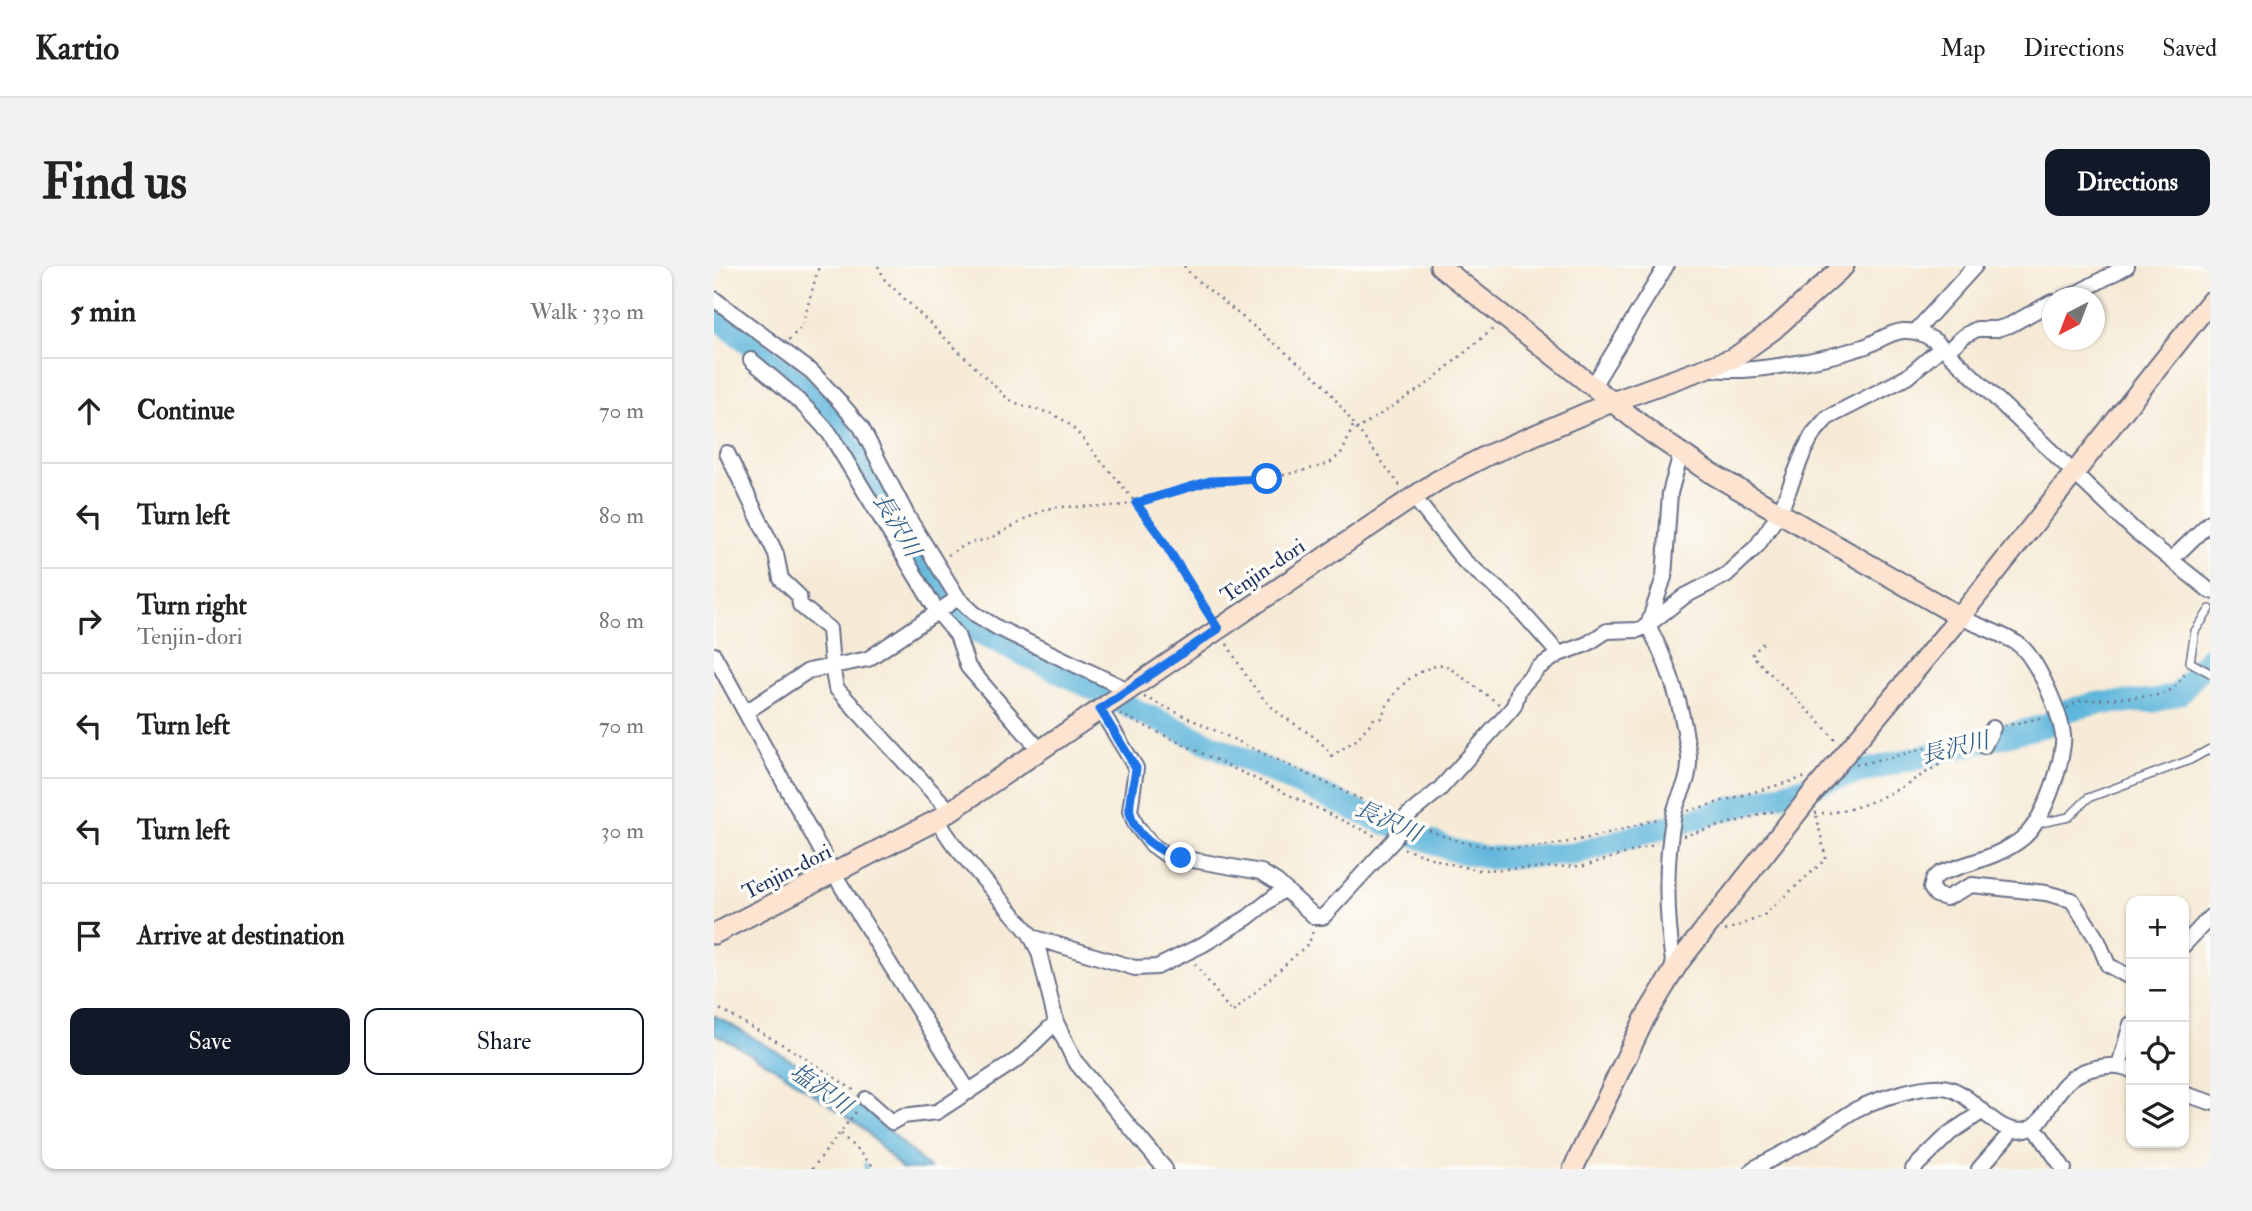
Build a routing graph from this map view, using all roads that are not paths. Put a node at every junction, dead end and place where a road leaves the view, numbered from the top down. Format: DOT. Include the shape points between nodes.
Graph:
graph roads {
  1 [pos="1440,266"];
  2 [pos="1666,266"];
  3 [pos="1844,266"];
  4 [pos="1975,266"];
  5 [pos="2127,266"];
  6 [pos="2089,287"];
  7 [pos="714,299"];
  8 [pos="2042,308"];
  9 [pos="2208,308"];
  10 [pos="1916,331"];
  11 [pos="1945,349"];
  12 [pos="751,360"];
  13 [pos="1708,368"];
  14 [pos="1593,386"];
  15 [pos="1612,402"];
  16 [pos="727,453"];
  17 [pos="1681,453"];
  18 [pos="2073,474"];
  19 [pos="1411,497"];
  20 [pos="1780,512"];
  21 [pos="2210,522"];
  22 [pos="2171,560"];
  23 [pos="2210,591"];
  24 [pos="958,598"];
  25 [pos="2210,609"];
  26 [pos="938,611"];
  27 [pos="1960,617"];
  28 [pos="1648,625"];
  29 [pos="1559,654"];
  30 [pos="714,655"];
  31 [pos="832,666"];
  32 [pos="2208,672"];
  33 [pos="1127,690"];
  34 [pos="1103,707"];
  35 [pos="746,712"];
  36 [pos="1992,728"];
  37 [pos="1984,746"];
  38 [pos="2210,749"];
  39 [pos="1040,750"];
  40 [pos="943,816"];
  41 [pos="2035,824"];
  42 [pos="834,874"];
  43 [pos="1284,889"];
  44 [pos="2207,926"];
  45 [pos="714,934"];
  46 [pos="1032,937"];
  47 [pos="2189,941"];
  48 [pos="1674,969"];
  49 [pos="2126,975"];
  50 [pos="1056,1022"];
  51 [pos="2125,1068"];
  52 [pos="969,1091"];
  53 [pos="2189,1096"];
  54 [pos="864,1102"];
  55 [pos="2210,1102"];
  56 [pos="1983,1111"];
  57 [pos="2034,1126"];
  58 [pos="2013,1130"];
  59 [pos="1165,1169"];
  60 [pos="1573,1169"];
  61 [pos="1753,1169"];
  62 [pos="1913,1169"];
  63 [pos="1979,1169"];
  64 [pos="2064,1169"];
  1 -- 14 [label="street"];
  2 -- 14 [label="street"];
  3 -- 13 [label="street, Tenjin-dori" via="1752,347"];
  4 -- 10 [label="street"];
  5 -- 6 [label="street"];
  7 -- 24 [label="street" via="812,372 861,427 909,519"];
  8 -- 11 [label="street" via="2010,326 1977,329"];
  9 -- 18 [label="street"];
  10 -- 11 [label="street"];
  10 -- 13 [label="street" via="1900,331 1863,347 1796,363 1723,371"];
  11 -- 18 [label="street"];
  11 -- 20 [label="street" via="1907,377 1827,418 1804,451"];
  12 -- 26 [label="street" via="785,387 830,434"];
  13 -- 15 [label="street, Tenjin-dori"];
  14 -- 15 [label="street"];
  15 -- 17 [label="street"];
  15 -- 19 [label="street, Tenjin-dori" via="1488,455"];
  16 -- 31 [label="street" via="776,554 781,579 799,596 800,605 829,629"];
  17 -- 20 [label="street"];
  17 -- 28 [label="street" via="1670,493 1664,577"];
  18 -- 22 [label="street"];
  18 -- 27 [label="street"];
  19 -- 29 [label="street" via="1464,561 1512,601"];
  19 -- 33 [label="street, Tenjin-dori"];
  20 -- 27 [label="street"];
  20 -- 28 [label="street" via="1757,546 1726,575 1685,596"];
  21 -- 22 [label="street"];
  22 -- 23 [label="street"];
  24 -- 26 [label="street"];
  24 -- 33 [label="street" via="998,628"];
  25 -- 32 [label="lane" via="2195,631 2192,664"];
  26 -- 31 [label="street" via="868,659"];
  26 -- 39 [label="street" via="957,635 968,667"];
  27 -- 41 [label="street" via="2018,644 2033,658 2058,718 2064,742"];
  27 -- 48 [label="street"];
  28 -- 29 [label="street" via="1607,631"];
  28 -- 48 [label="street" via="1668,663 1690,760 1674,815 1666,886"];
  29 -- 43 [label="street" via="1519,689 1514,706 1439,790 1408,816 1392,842 1330,912 1315,917"];
  30 -- 35 [label="street"];
  31 -- 35 [label="street" via="807,671"];
  31 -- 40 [label="street" via="836,688"];
  33 -- 34 [label="street, Tenjin-dori"];
  34 -- 39 [label="street, Tenjin-dori"];
  34 -- 43 [label="street" via="1136,768 1130,811 1151,844 1165,854 1261,872"];
  35 -- 42 [label="street"];
  36 -- 37 [label="street"];
  38 -- 41 [label="lane" via="2088,798 2069,817"];
  39 -- 40 [label="street, Tenjin-dori"];
  40 -- 42 [label="street, Tenjin-dori"];
  40 -- 46 [label="street" via="954,845"];
  41 -- 49 [label="street" via="2023,838 1994,855 1941,873 1931,888 1946,898 1972,885 2072,900 2108,965"];
  42 -- 45 [label="street, Tenjin-dori"];
  42 -- 52 [label="street"];
  43 -- 46 [label="street" via="1247,918 1157,967 1135,968"];
  44 -- 47 [label="street"];
  46 -- 50 [label="street"];
  48 -- 60 [label="street" via="1645,1018"];
  50 -- 52 [label="street" via="1018,1059"];
  50 -- 59 [label="street" via="1074,1060"];
  51 -- 57 [label="street" via="2096,1067 2071,1077"];
  52 -- 54 [label="street" via="937,1112 892,1122"];
  53 -- 55 [label="street"];
  56 -- 58 [label="street"];
  56 -- 61 [label="street" via="1948,1087 1903,1093 1858,1108"];
  56 -- 62 [label="street" via="1950,1133"];
  57 -- 58 [label="street"];
  57 -- 64 [label="street"];
  58 -- 63 [label="street"];
}
